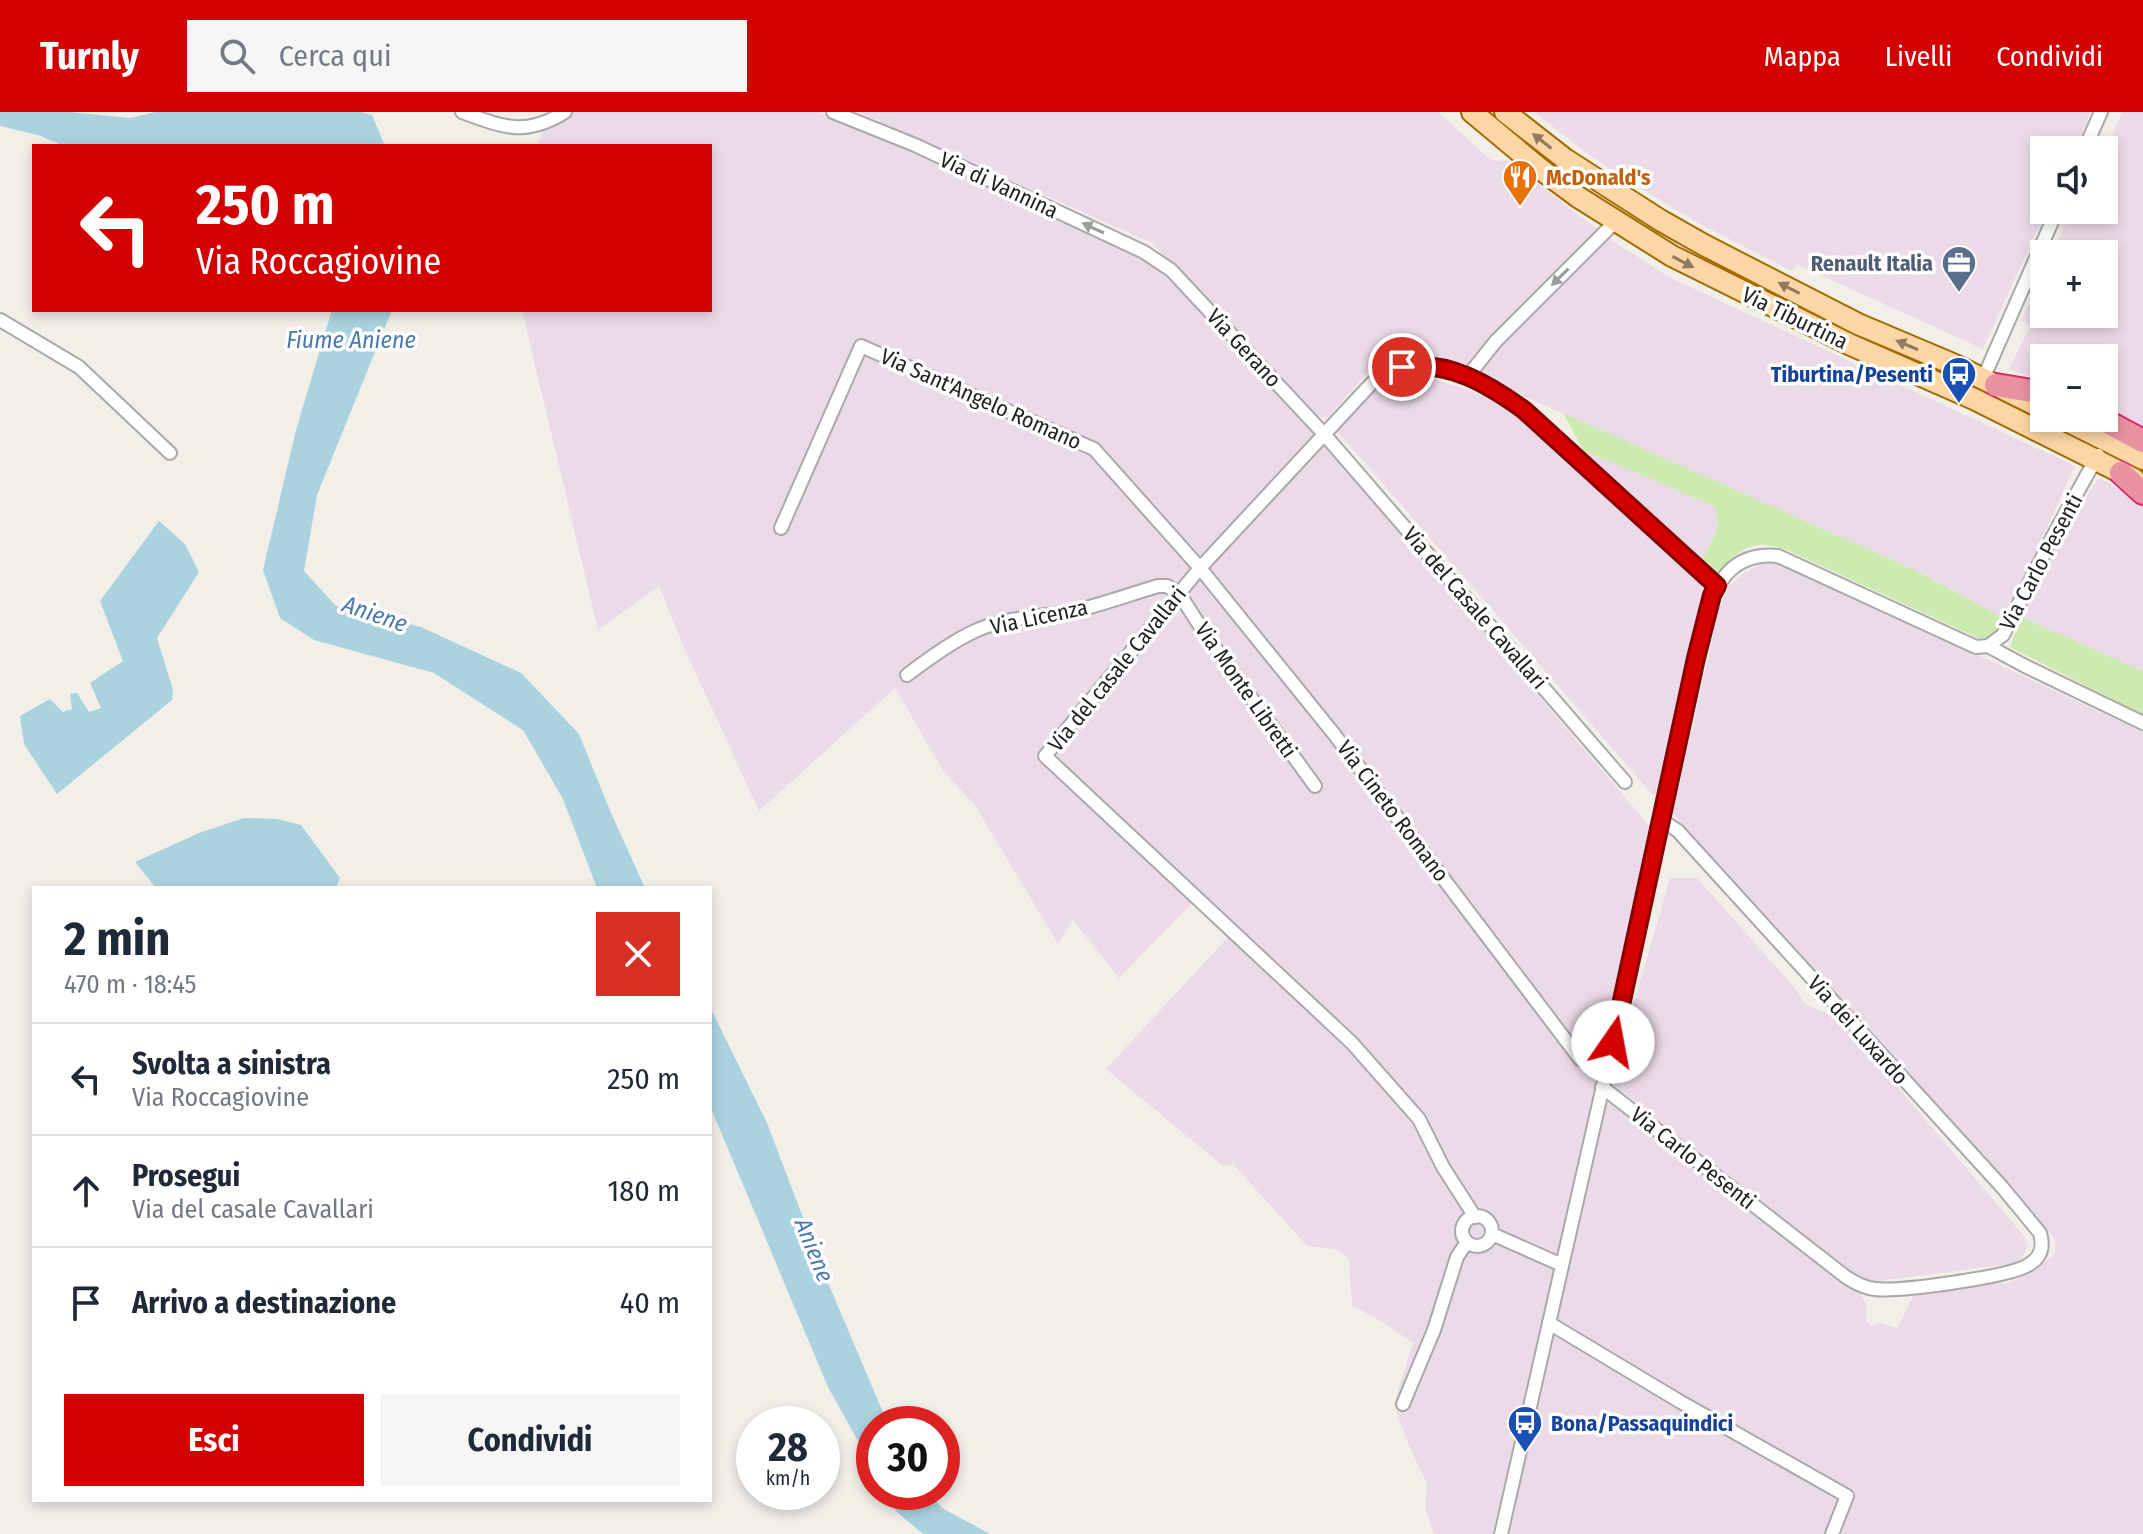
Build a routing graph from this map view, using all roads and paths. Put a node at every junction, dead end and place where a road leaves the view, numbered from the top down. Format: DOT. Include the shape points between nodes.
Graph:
graph roads {
  1 [pos="462,112"];
  2 [pos="565,112"];
  3 [pos="833,112"];
  4 [pos="1472,112"];
  5 [pos="1505,112"];
  6 [pos="2101,112"];
  7 [pos="2090,136"];
  8 [pos="1615,222"];
  9 [pos="2051,224"];
  10 [pos="1162,263"];
  11 [pos="0,320"];
  12 [pos="1468,376"];
  13 [pos="1989,382"];
  14 [pos="2030,390"];
  15 [pos="2030,402"];
  16 [pos="2118,428"];
  17 [pos="2088,432"];
  18 [pos="1324,434"];
  19 [pos="2106,441"];
  20 [pos="2143,441"];
  21 [pos="170,453"];
  22 [pos="2095,459"];
  23 [pos="2143,459"];
  24 [pos="2121,473"];
  25 [pos="2143,484"];
  26 [pos="2143,493"];
  27 [pos="781,528"];
  28 [pos="1200,568"];
  29 [pos="1717,586"];
  30 [pos="1179,593"];
  31 [pos="1988,646"];
  32 [pos="907,675"];
  33 [pos="2143,723"];
  34 [pos="1625,782"];
  35 [pos="1315,786"];
  36 [pos="1660,819"];
  37 [pos="1580,1059"];
  38 [pos="1602,1087"];
  39 [pos="1475,1217"];
  40 [pos="1492,1234"];
  41 [pos="1467,1242"];
  42 [pos="2041,1251"];
  43 [pos="1562,1265"];
  44 [pos="1549,1323"];
  45 [pos="1403,1404"];
  46 [pos="1501,1534"];
  47 [pos="1832,1534"];
  1 -- 2 [label="street" via="517,128"];
  10 -- 3 [label="street, Via di Vannina, one-way" via="915,145"];
  4 -- 8 [label="main road, Via Tiburtina"];
  13 -- 5 [label="main road, one-way" via="1858,324 1704,245 1565,159"];
  6 -- 7 [label="street"];
  8 -- 12 [label="street, one-way"];
  8 -- 22 [label="main road, Via Tiburtina, one-way" via="1730,286"];
  9 -- 13 [label="street"];
  10 -- 18 [label="street, Via Gerano"];
  11 -- 21 [label="street" via="79,367"];
  12 -- 18 [label="street, Via del casale Cavallari" via="1426,366 1392,371 1371,384"];
  12 -- 29 [label="street, Via del casale Cavallari" via="1524,410"];
  13 -- 14 [label="highway"];
  13 -- 15 [label="main road"];
  16 -- 20 [label="highway"];
  17 -- 19 [label="main road"];
  18 -- 28 [label="street, Via del casale Cavallari"];
  18 -- 34 [label="street, Via del Casale Cavallari"];
  19 -- 22 [label="street, Via Carlo Pesenti"];
  19 -- 23 [label="main road"];
  22 -- 24 [label="main road, Via Tiburtina"];
  22 -- 31 [label="street, Via Carlo Pesenti" via="2003,635"];
  24 -- 25 [label="main road, Via Tiburtina"];
  24 -- 26 [label="highway"];
  27 -- 28 [label="street, Via Sant'Angelo Romano" via="861,346 1094,449"];
  28 -- 30 [label="street, Via del casale Cavallari"];
  28 -- 37 [label="street, Via Cineto Romano" via="1334,734"];
  29 -- 31 [label="street, Via Carlo Pesenti" via="1740,564 1778,556 1976,647"];
  29 -- 36 [label="street"];
  30 -- 32 [label="street, Via Licenza" via="1158,586 1076,610 988,626"];
  30 -- 35 [label="street, Via Monte Libretti"];
  30 -- 39 [label="street, Via del casale Cavallari" via="1045,756 1352,1043 1419,1119"];
  31 -- 33 [label="street"];
  36 -- 38 [label="street"];
  36 -- 42 [label="street, Via dei Luxardo" via="1678,831 2011,1198 2040,1233"];
  38 -- 42 [label="street, Via Carlo Pesenti" via="1865,1288 1990,1276 2024,1267"];
  38 -- 43 [label="street"];
  39 -- 40 [label="street" via="1488,1221"];
  39 -- 41 [label="street" via="1464,1225"];
  40 -- 41 [label="street" via="1479,1246"];
  40 -- 43 [label="street"];
  41 -- 45 [label="street"];
  43 -- 44 [label="street"];
  44 -- 46 [label="street"];
  44 -- 47 [label="street" via="1847,1496"];
}
